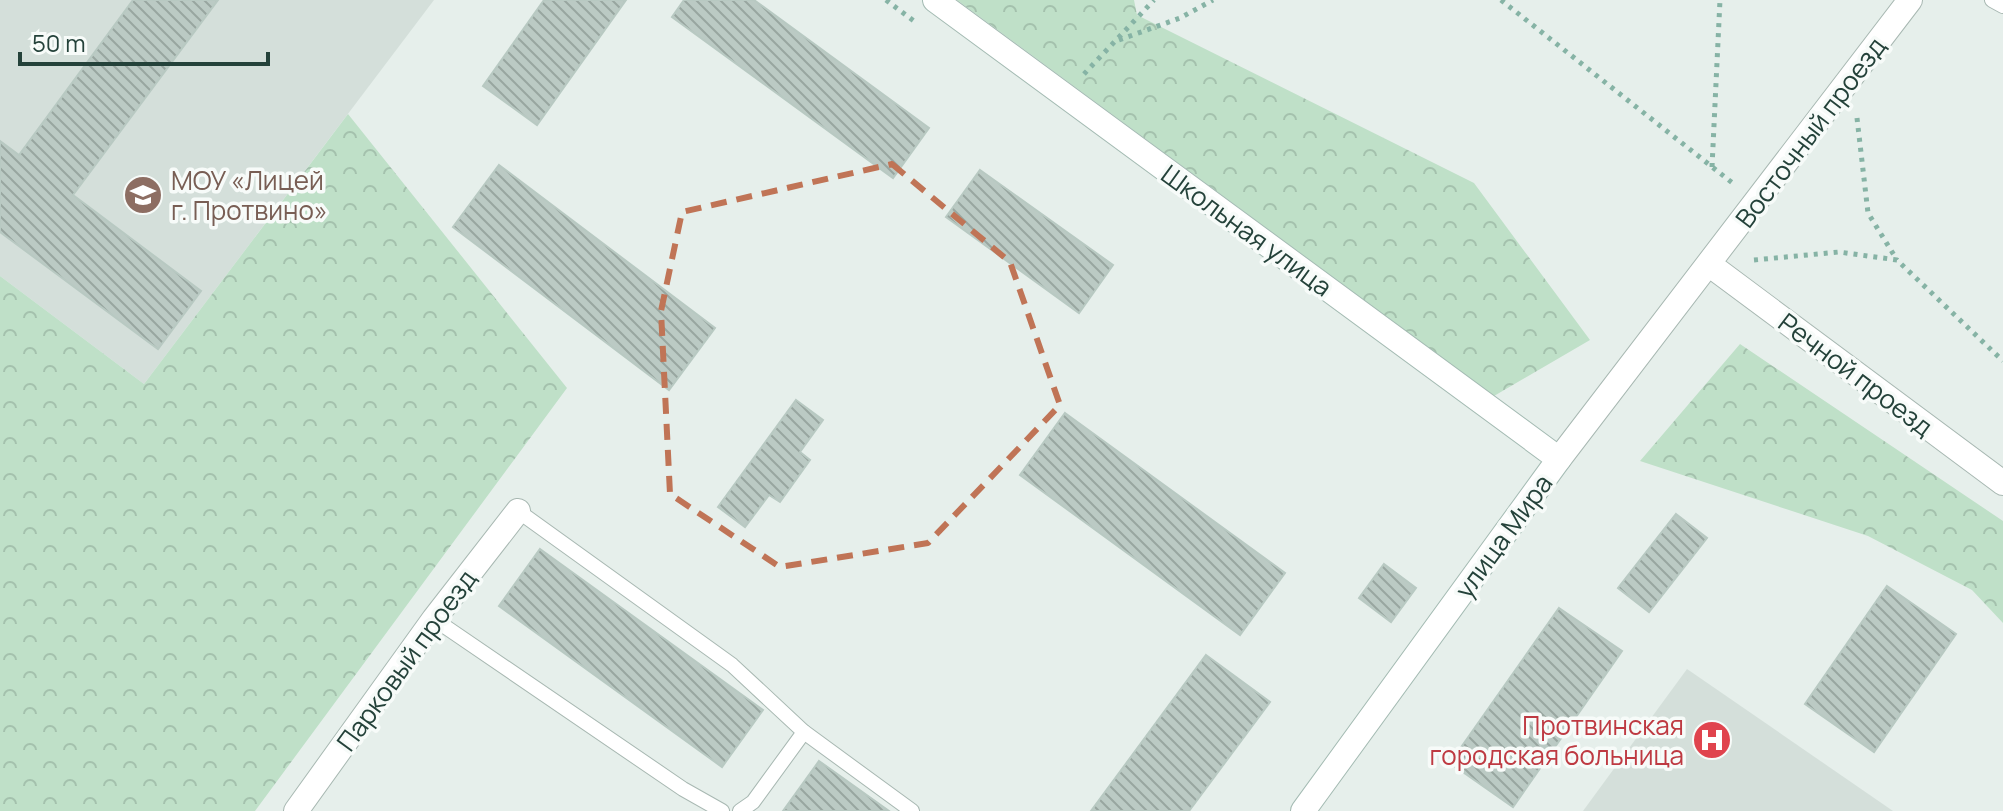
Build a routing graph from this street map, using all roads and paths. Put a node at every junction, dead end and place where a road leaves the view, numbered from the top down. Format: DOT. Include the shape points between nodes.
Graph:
graph roads {
  1 [pos="935,0"];
  2 [pos="1154,0"];
  3 [pos="1213,0"];
  4 [pos="1501,0"];
  5 [pos="1720,0"];
  6 [pos="1910,0"];
  7 [pos="1992,0"];
  8 [pos="2003,6"];
  9 [pos="1116,42"];
  10 [pos="1852,76"];
  11 [pos="1064,95"];
  12 [pos="1712,167"];
  13 [pos="1757,203"];
  14 [pos="1897,260"];
  15 [pos="1710,265"];
  16 [pos="2003,361"];
  17 [pos="1559,459"];
  18 [pos="2003,483"];
  19 [pos="518,511"];
  20 [pos="434,619"];
  21 [pos="804,732"];
  22 [pos="296,811"];
  23 [pos="722,811"];
  24 [pos="740,811"];
  25 [pos="912,811"];
  26 [pos="1303,811"];
  1 -- 11 [label="street, Школьная улица"];
  2 -- 9 [label="path"];
  3 -- 9 [label="path"];
  4 -- 12 [label="path"];
  5 -- 12 [label="path"];
  6 -- 10 [label="street, Восточный проезд"];
  7 -- 8 [label="lane"];
  9 -- 11 [label="path"];
  10 -- 13 [label="street, Восточный проезд"];
  10 -- 14 [label="path" via="1868,213"];
  11 -- 17 [label="street, Школьная улица"];
  12 -- 13 [label="path"];
  13 -- 15 [label="street, Восточный проезд"];
  14 -- 15 [label="path" via="1839,252"];
  14 -- 16 [label="path"];
  15 -- 17 [label="street, улица Мира"];
  15 -- 18 [label="street, Речной проезд"];
  17 -- 26 [label="street, улица Мира"];
  19 -- 20 [label="street, Парковый проезд"];
  19 -- 21 [label="lane" via="732,665"];
  20 -- 22 [label="street, Парковый проезд"];
  20 -- 23 [label="lane"];
  21 -- 24 [label="lane" via="753,802"];
  21 -- 25 [label="lane"];
}
